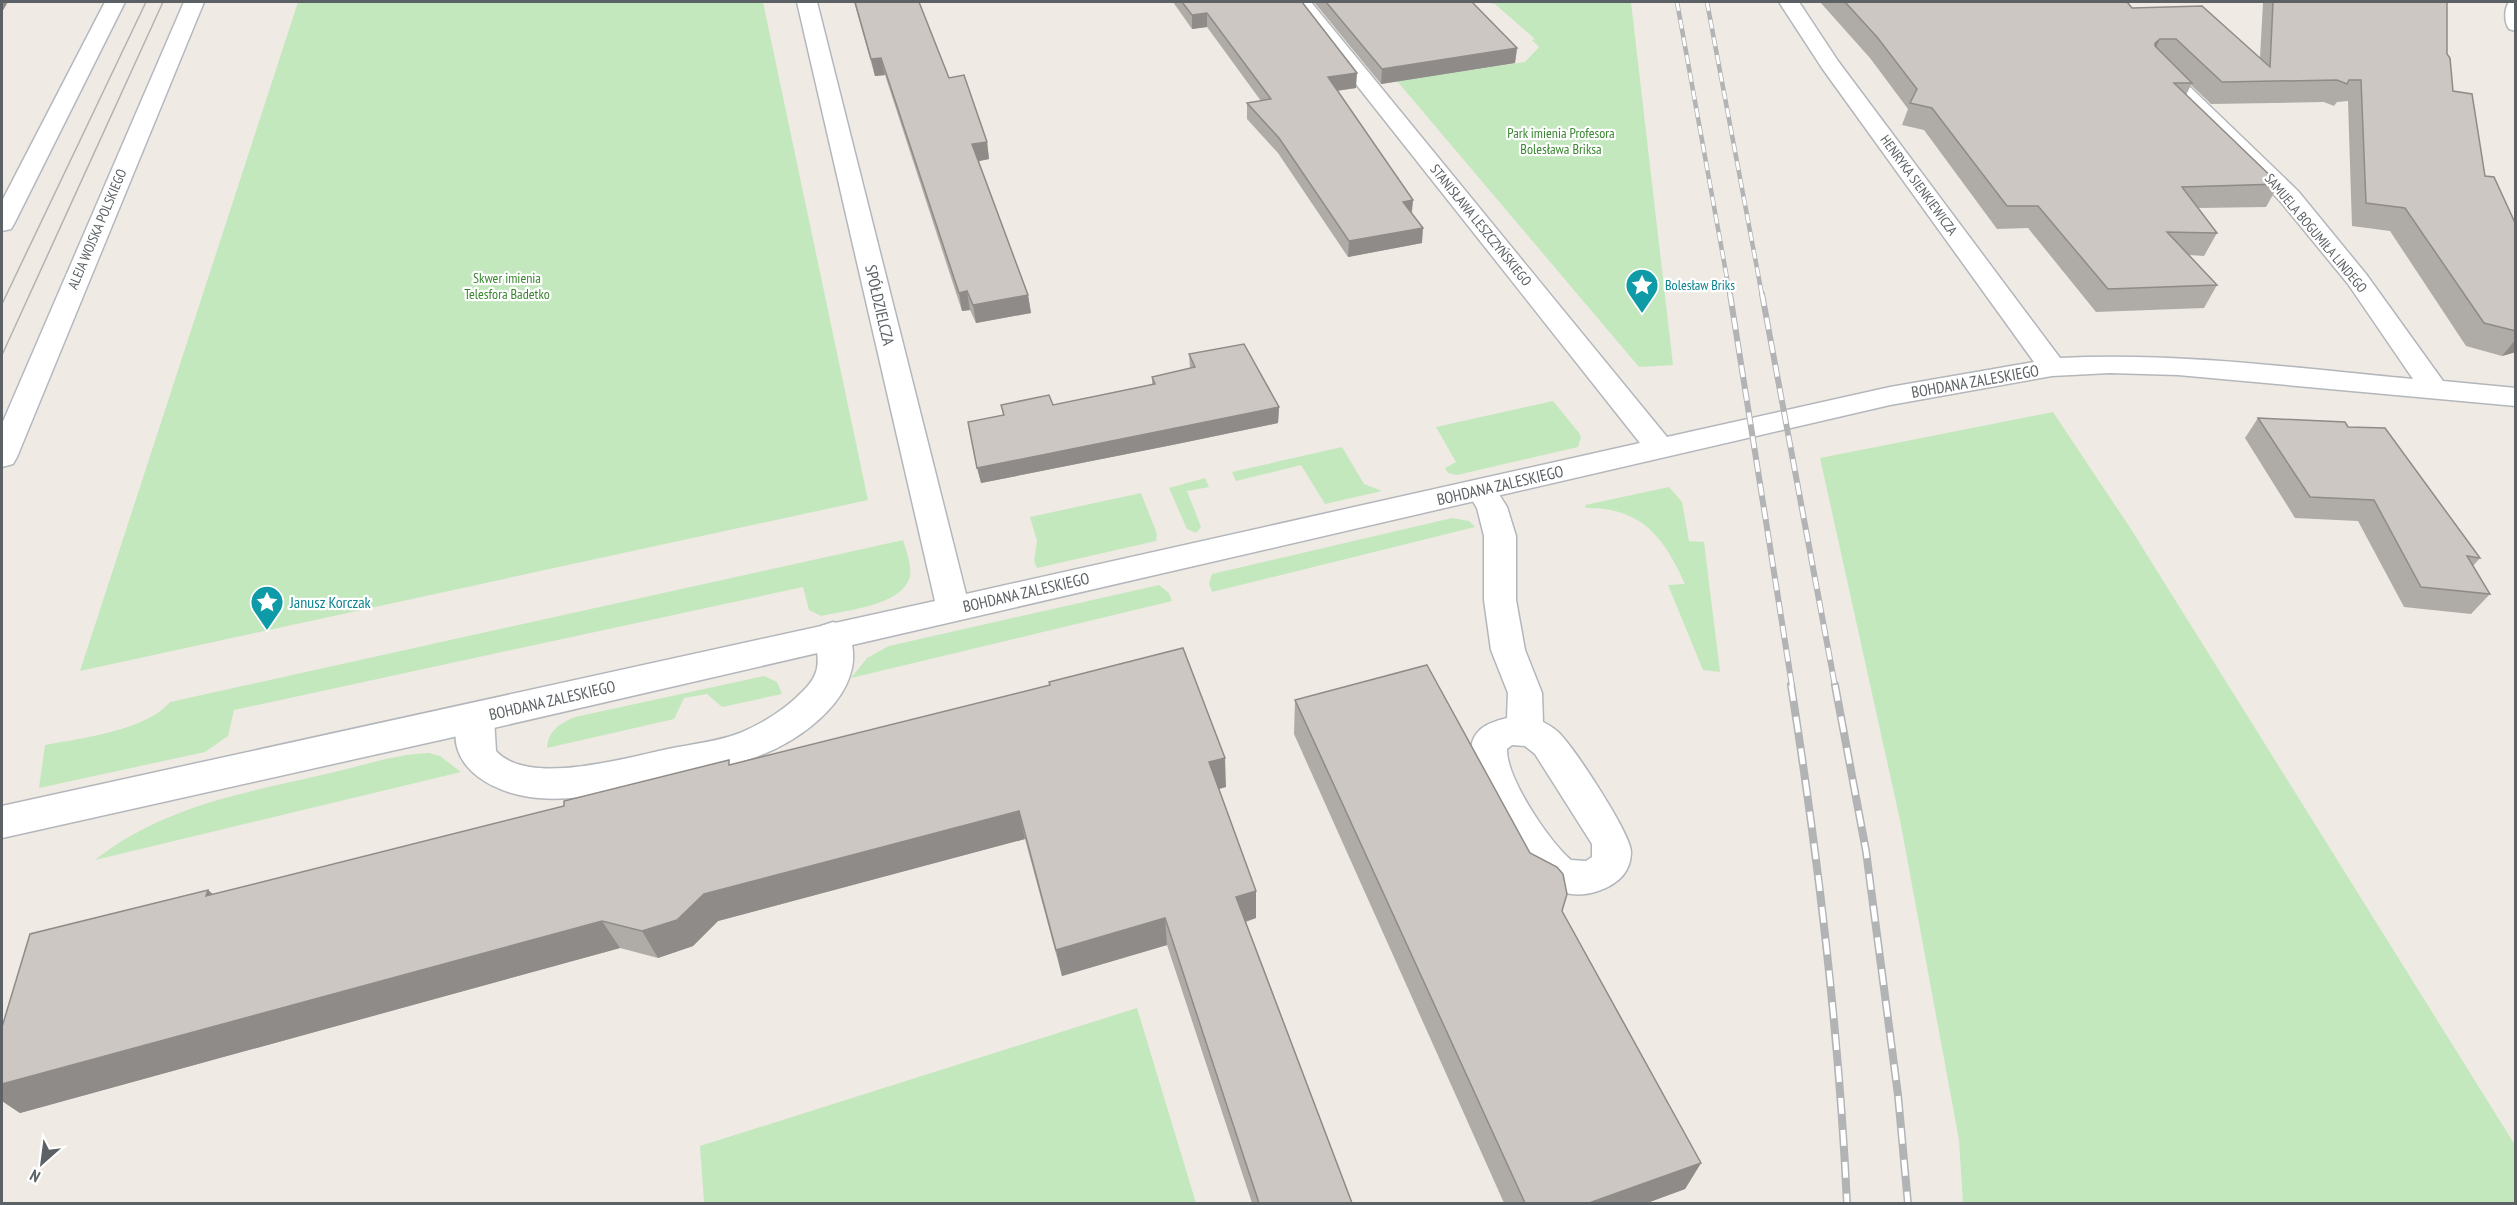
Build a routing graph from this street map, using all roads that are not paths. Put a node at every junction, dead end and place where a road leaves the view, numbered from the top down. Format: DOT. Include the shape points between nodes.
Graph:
graph roads {
  1 [pos="115,2"];
  2 [pos="194,2"];
  3 [pos="807,2"];
  4 [pos="1301,2"];
  5 [pos="1789,2"];
  6 [pos="2516,6"];
  7 [pos="2516,26"];
  8 [pos="2157,66"];
  9 [pos="2,224"];
  10 [pos="2052,367"];
  11 [pos="2434,389"];
  12 [pos="2516,397"];
  13 [pos="1660,448"];
  14 [pos="2,457"];
  15 [pos="1481,490"];
  16 [pos="953,608"];
  17 [pos="833,635"];
  18 [pos="476,718"];
  19 [pos="1526,731"];
  20 [pos="2,822"];
  1 -- 9 [label="street"];
  2 -- 14 [label="street, ALEJA WOJSKA POLSKIEGO"];
  3 -- 16 [label="street, SPÓŁDZIELCZA"];
  4 -- 13 [label="street, STANISŁAWA LESZCZYŃSKIEGO"];
  5 -- 10 [label="street, HENRYKA SIENKIEWICZA" via="1829,64"];
  6 -- 7 [label="street"];
  8 -- 11 [label="street, SAMUELA BOGUMIŁA LINDEGO" via="2289,196 2357,279"];
  10 -- 11 [label="street" via="2178,366"];
  10 -- 13 [label="street, BOHDANA ZALESKIEGO" via="1898,394"];
  11 -- 12 [label="street"];
  13 -- 15 [label="street, BOHDANA ZALESKIEGO"];
  15 -- 16 [label="street, BOHDANA ZALESKIEGO"];
  15 -- 19 [label="street" via="1492,507 1500,536 1500,600 1508,650 1525,693"];
  16 -- 17 [label="street, BOHDANA ZALESKIEGO"];
  17 -- 18 [label="street, BOHDANA ZALESKIEGO"];
  17 -- 18 [label="street" via="836,670 813,704 764,737 719,753 610,777 572,782 522,780 486,765 476,742"];
  18 -- 20 [label="street, BOHDANA ZALESKIEGO"];
}
